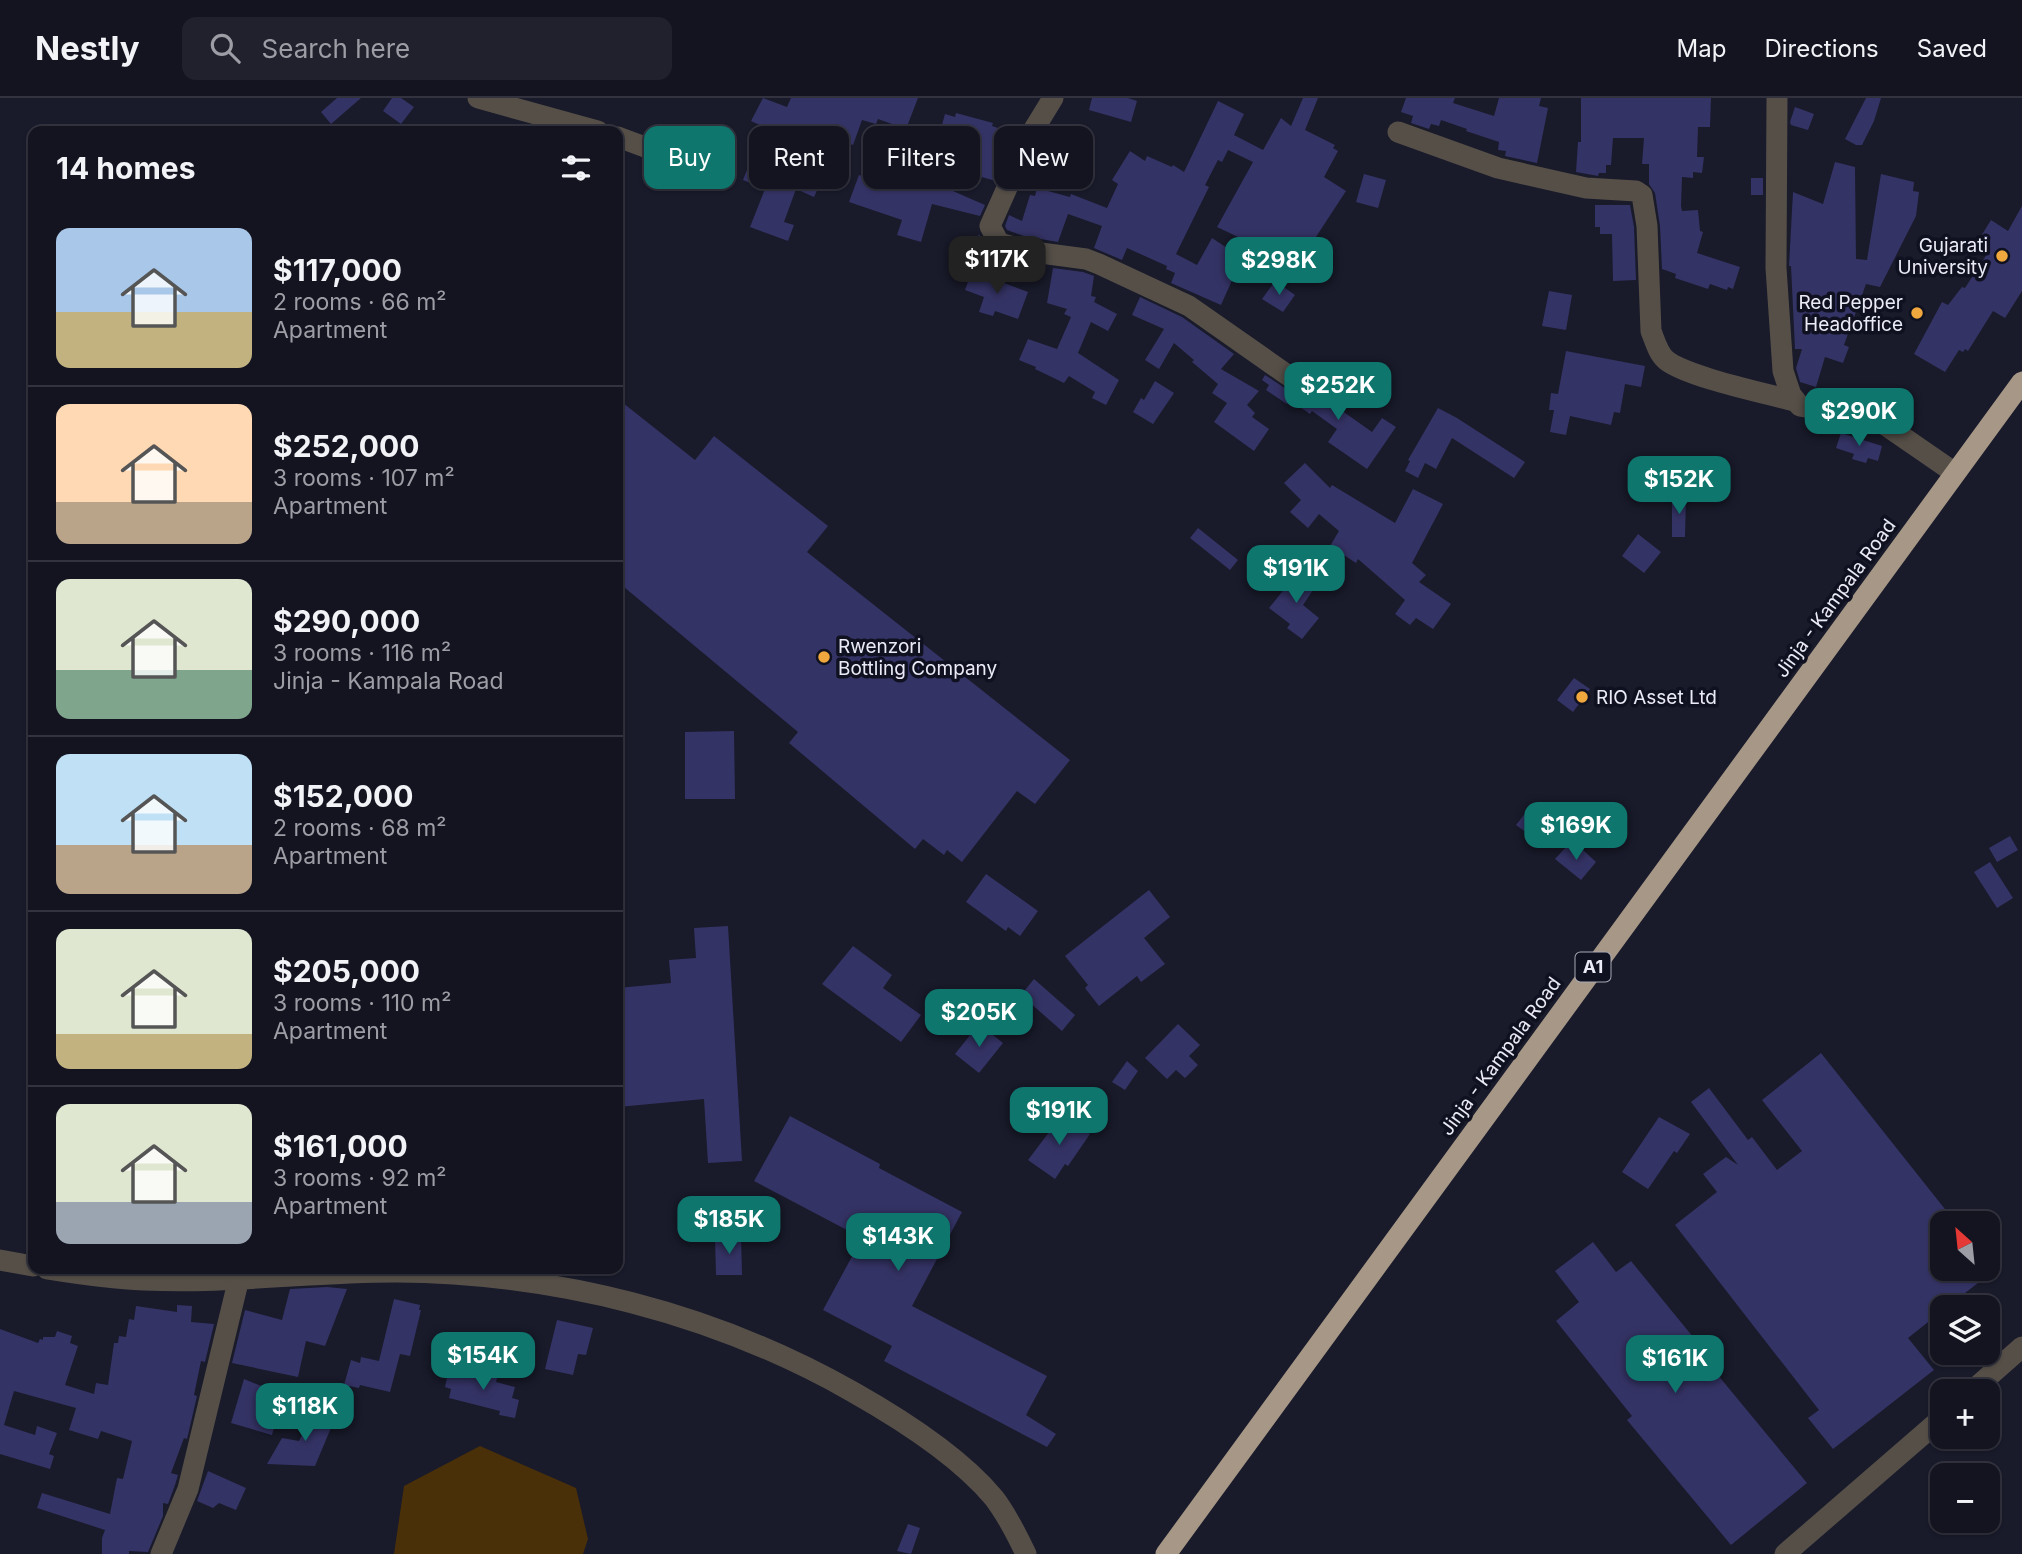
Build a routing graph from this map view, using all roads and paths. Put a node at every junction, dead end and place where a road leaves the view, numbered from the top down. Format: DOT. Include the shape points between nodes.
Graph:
graph roads {
  1 [pos="478,98"];
  2 [pos="1053,98"];
  3 [pos="1777,98"];
  4 [pos="580,126"];
  5 [pos="1398,132"];
  6 [pos="623,139"];
  7 [pos="644,147"];
  8 [pos="1296,381"];
  9 [pos="2022,382"];
  10 [pos="1794,401"];
  11 [pos="1955,473"];
  12 [pos="0,1260"];
  13 [pos="28,1265"];
  14 [pos="91,1274"];
  15 [pos="342,1274"];
  16 [pos="452,1274"];
  17 [pos="239,1278"];
  18 [pos="2022,1348"];
  19 [pos="1986,1379"];
  20 [pos="1930,1428"];
  21 [pos="161,1554"];
  22 [pos="1026,1554"];
  23 [pos="1166,1554"];
  24 [pos="1785,1554"];
  1 -- 4 [label="street"];
  2 -- 8 [label="street" via="1031,134 990,226 999,243 1086,259 1189,306"];
  3 -- 10 [label="street" via="1776,268 1783,371"];
  5 -- 10 [label="street" via="1498,168 1642,195 1651,331 1664,359 1686,371"];
  6 -- 7 [label="street"];
  9 -- 11 [label="highway, Jinja - Kampala Road / A1"];
  10 -- 11 [label="street" via="1800,407 1881,422"];
  11 -- 23 [label="highway, Jinja - Kampala Road / A1"];
  12 -- 13 [label="street"];
  14 -- 17 [label="street" via="144,1280"];
  15 -- 17 [label="street"];
  16 -- 22 [label="street" via="585,1291 692,1319 792,1359 881,1408 961,1465 996,1500"];
  17 -- 21 [label="street" via="188,1489"];
  18 -- 19 [label="street"];
  20 -- 24 [label="street"];
}
